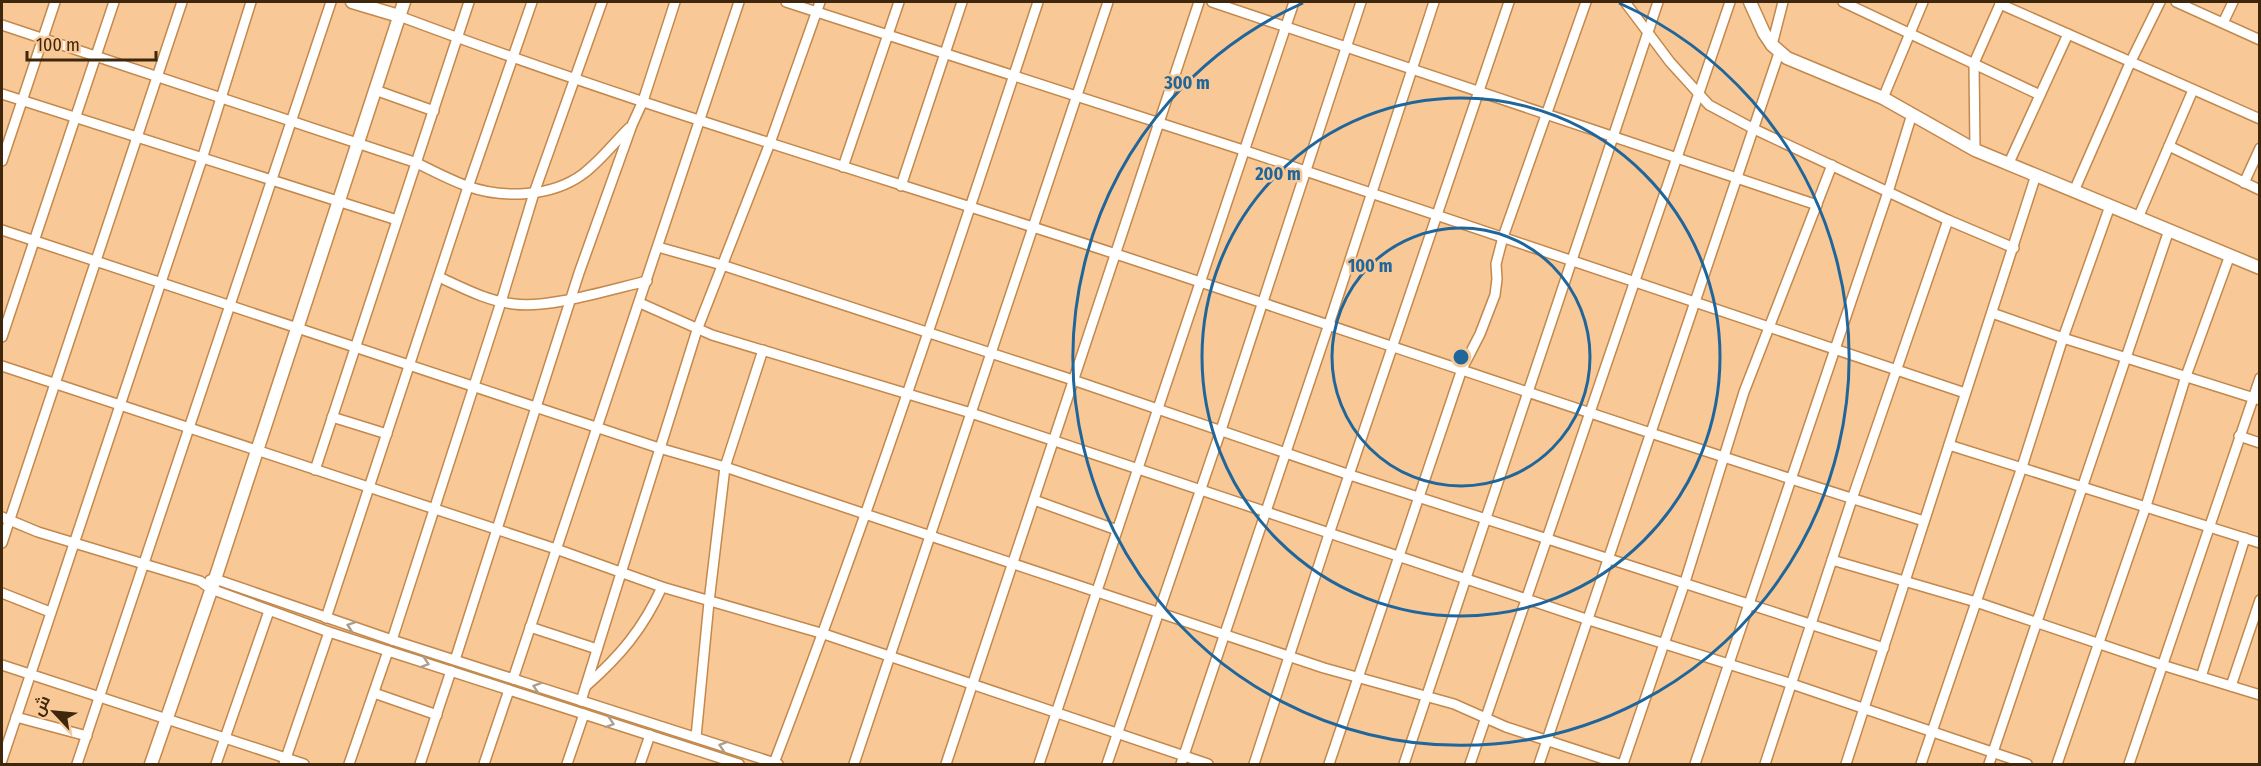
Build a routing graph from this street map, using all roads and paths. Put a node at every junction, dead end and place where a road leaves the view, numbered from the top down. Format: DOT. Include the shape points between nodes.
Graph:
graph roads {
  1 [pos="55,2"];
  2 [pos="114,2"];
  3 [pos="182,2"];
  4 [pos="250,2"];
  5 [pos="331,2"];
  6 [pos="352,2"];
  7 [pos="404,2"];
  8 [pos="470,2"];
  9 [pos="532,2"];
  10 [pos="602,2"];
  11 [pos="675,2"];
  12 [pos="739,2"];
  13 [pos="786,2"];
  14 [pos="820,2"];
  15 [pos="899,2"];
  16 [pos="962,2"];
  17 [pos="1038,2"];
  18 [pos="1108,2"];
  19 [pos="1199,2"];
  20 [pos="1212,2"];
  21 [pos="1294,2"];
  22 [pos="1361,2"];
  23 [pos="1434,2"];
  24 [pos="1509,2"];
  25 [pos="1586,2"];
  26 [pos="1625,2"];
  27 [pos="1658,2"];
  28 [pos="1730,2"];
  29 [pos="1750,2"];
  30 [pos="1783,2"];
  31 [pos="1923,2"];
  32 [pos="2160,2"];
  33 [pos="2176,2"];
  34 [pos="2233,2"];
  35 [pos="1849,3"];
  36 [pos="2001,3"];
  37 [pos="817,12"];
  38 [pos="399,16"];
  39 [pos="2223,23"];
  40 [pos="2,25"];
  41 [pos="1285,26"];
  42 [pos="1648,32"];
  43 [pos="1909,33"];
  44 [pos="2068,34"];
  45 [pos="888,35"];
  46 [pos="457,38"];
  47 [pos="43,39"];
  48 [pos="2259,40"];
  49 [pos="1346,47"];
  50 [pos="1775,49"];
  51 [pos="945,54"];
  52 [pos="96,57"];
  53 [pos="513,57"];
  54 [pos="1974,63"];
  55 [pos="2130,63"];
  56 [pos="1412,68"];
  57 [pos="1014,76"];
  58 [pos="156,77"];
  59 [pos="576,78"];
  60 [pos="375,90"];
  61 [pos="1478,90"];
  62 [pos="2193,90"];
  63 [pos="1699,93"];
  64 [pos="2,94"];
  65 [pos="2040,95"];
  66 [pos="1076,96"];
  67 [pos="221,98"];
  68 [pos="1883,98"];
  69 [pos="22,100"];
  70 [pos="643,101"];
  71 [pos="434,111"];
  72 [pos="1548,113"];
  73 [pos="1912,114"];
  74 [pos="75,117"];
  75 [pos="699,119"];
  76 [pos="2259,119"];
  77 [pos="290,121"];
  78 [pos="1160,123"];
  79 [pos="632,125"];
  80 [pos="1754,129"];
  81 [pos="1612,135"];
  82 [pos="136,137"];
  83 [pos="770,142"];
  84 [pos="358,144"];
  85 [pos="2169,146"];
  86 [pos="2259,148"];
  87 [pos="1243,150"];
  88 [pos="1975,150"];
  89 [pos="1677,156"];
  90 [pos="202,159"];
  91 [pos="2,161"];
  92 [pos="417,163"];
  93 [pos="1832,165"];
  94 [pos="2008,165"];
  95 [pos="843,167"];
  96 [pos="1306,172"];
  97 [pos="2036,175"];
  98 [pos="1736,177"];
  99 [pos="271,181"];
  100 [pos="2244,183"];
  101 [pos="901,186"];
  102 [pos="468,187"];
  103 [pos="2259,190"];
  104 [pos="2074,191"];
  105 [pos="1888,192"];
  106 [pos="534,193"];
  107 [pos="1371,194"];
  108 [pos="339,202"];
  109 [pos="1816,205"];
  110 [pos="2110,206"];
  111 [pos="971,208"];
  112 [pos="1436,216"];
  113 [pos="2138,218"];
  114 [pos="397,220"];
  115 [pos="1948,220"];
  116 [pos="1033,227"];
  117 [pos="2,230"];
  118 [pos="2169,230"];
  119 [pos="1503,237"];
  120 [pos="33,240"];
  121 [pos="658,247"];
  122 [pos="2013,248"];
  123 [pos="1117,254"];
  124 [pos="2230,255"];
  125 [pos="96,261"];
  126 [pos="1570,261"];
  127 [pos="722,265"];
  128 [pos="2259,268"];
  129 [pos="439,277"];
  130 [pos="647,281"];
  131 [pos="1199,282"];
  132 [pos="1633,282"];
  133 [pos="160,283"];
  134 [pos="571,298"];
  135 [pos="1695,301"];
  136 [pos="501,302"];
  137 [pos="640,303"];
  138 [pos="1262,303"];
  139 [pos="230,304"];
  140 [pos="1992,313"];
  141 [pos="1329,324"];
  142 [pos="297,326"];
  143 [pos="1770,327"];
  144 [pos="697,330"];
  145 [pos="928,334"];
  146 [pos="2,336"];
  147 [pos="2063,338"];
  148 [pos="355,346"];
  149 [pos="1392,347"];
  150 [pos="1836,348"];
  151 [pos="763,350"];
  152 [pos="991,354"];
  153 [pos="2127,357"];
  154 [pos="409,365"];
  155 [pos="2,366"];
  156 [pos="1462,369"];
  157 [pos="1897,370"];
  158 [pos="2186,376"];
  159 [pos="2259,378"];
  160 [pos="1073,381"];
  161 [pos="56,382"];
  162 [pos="474,386"];
  163 [pos="1527,390"];
  164 [pos="909,393"];
  165 [pos="1965,393"];
  166 [pos="2256,399"];
  167 [pos="121,405"];
  168 [pos="537,407"];
  169 [pos="1157,408"];
  170 [pos="1590,412"];
  171 [pos="971,413"];
  172 [pos="332,417"];
  173 [pos="597,427"];
  174 [pos="189,428"];
  175 [pos="1221,430"];
  176 [pos="1652,433"];
  177 [pos="387,434"];
  178 [pos="2239,436"];
  179 [pos="1054,442"];
  180 [pos="2259,443"];
  181 [pos="1949,445"];
  182 [pos="660,448"];
  183 [pos="256,450"];
  184 [pos="1285,452"];
  185 [pos="1725,457"];
  186 [pos="725,467"];
  187 [pos="2022,467"];
  188 [pos="1136,468"];
  189 [pos="315,471"];
  190 [pos="1350,475"];
  191 [pos="1792,479"];
  192 [pos="2082,487"];
  193 [pos="369,488"];
  194 [pos="1200,490"];
  195 [pos="1419,496"];
  196 [pos="1852,499"];
  197 [pos="1034,500"];
  198 [pos="2146,506"];
  199 [pos="434,508"];
  200 [pos="1264,512"];
  201 [pos="865,516"];
  202 [pos="5,518"];
  203 [pos="1486,518"];
  204 [pos="1924,521"];
  205 [pos="2210,527"];
  206 [pos="496,530"];
  207 [pos="1117,530"];
  208 [pos="1329,534"];
  209 [pos="930,537"];
  210 [pos="2245,538"];
  211 [pos="1547,539"];
  212 [pos="2,543"];
  213 [pos="74,543"];
  214 [pos="2259,543"];
  215 [pos="556,549"];
  216 [pos="1399,555"];
  217 [pos="1610,559"];
  218 [pos="1832,560"];
  219 [pos="145,564"];
  220 [pos="1014,564"];
  221 [pos="622,574"];
  222 [pos="1466,578"];
  223 [pos="1685,582"];
  224 [pos="1905,582"];
  225 [pos="213,584"];
  226 [pos="662,587"];
  227 [pos="1098,591"];
  228 [pos="2,593"];
  229 [pos="1527,599"];
  230 [pos="2259,600"];
  231 [pos="709,602"];
  232 [pos="1976,602"];
  233 [pos="1750,604"];
  234 [pos="269,611"];
  235 [pos="50,612"];
  236 [pos="1160,612"];
  237 [pos="326,618"];
  238 [pos="1589,620"];
  239 [pos="2037,621"];
  240 [pos="1811,625"];
  241 [pos="530,627"];
  242 [pos="329,632"];
  243 [pos="824,633"];
  244 [pos="1225,634"];
  245 [pos="392,640"];
  246 [pos="2098,643"];
  247 [pos="1664,644"];
  248 [pos="1884,648"];
  249 [pos="597,649"];
  250 [pos="388,651"];
  251 [pos="1289,656"];
  252 [pos="890,657"];
  253 [pos="455,660"];
  254 [pos="1729,664"];
  255 [pos="2,665"];
  256 [pos="2162,665"];
  257 [pos="451,671"];
  258 [pos="29,675"];
  259 [pos="2201,677"];
  260 [pos="1358,678"];
  261 [pos="513,679"];
  262 [pos="973,684"];
  263 [pos="1792,684"];
  264 [pos="586,686"];
  265 [pos="2231,686"];
  266 [pos="509,690"];
  267 [pos="374,693"];
  268 [pos="2259,695"];
  269 [pos="1427,696"];
  270 [pos="99,698"];
  271 [pos="581,701"];
  272 [pos="1864,709"];
  273 [pos="1057,712"];
  274 [pos="584,714"];
  275 [pos="437,715"];
  276 [pos="16,717"];
  277 [pos="1485,718"];
  278 [pos="166,720"];
  279 [pos="1931,733"];
  280 [pos="1118,734"];
  281 [pos="650,735"];
  282 [pos="87,736"];
  283 [pos="696,737"];
  284 [pos="225,739"];
  285 [pos="1547,742"];
  286 [pos="1992,754"];
  287 [pos="2,760"];
  288 [pos="710,760"];
  289 [pos="1182,760"];
  290 [pos="285,762"];
  291 [pos="776,764"];
  292 [pos="77,765"];
  293 [pos="151,765"];
  294 [pos="216,765"];
  295 [pos="304,765"];
  296 [pos="349,765"];
  297 [pos="420,765"];
  298 [pos="484,765"];
  299 [pos="567,765"];
  300 [pos="640,765"];
  301 [pos="739,765"];
  302 [pos="854,765"];
  303 [pos="946,765"];
  304 [pos="1039,765"];
  305 [pos="1107,765"];
  306 [pos="1208,765"];
  307 [pos="1254,765"];
  308 [pos="1329,765"];
  309 [pos="1404,765"];
  310 [pos="1470,765"];
  311 [pos="1539,765"];
  312 [pos="1621,765"];
  313 [pos="1695,765"];
  314 [pos="1765,765"];
  315 [pos="1846,765"];
  316 [pos="1921,765"];
  317 [pos="1989,765"];
  318 [pos="2027,765"];
  319 [pos="2057,765"];
  320 [pos="2129,765"];
  1 -- 47 [label="street"];
  2 -- 52 [label="street"];
  3 -- 58 [label="street"];
  4 -- 67 [label="street"];
  5 -- 77 [label="street"];
  6 -- 38 [label="street"];
  7 -- 38 [label="street"];
  8 -- 46 [label="street"];
  9 -- 53 [label="street"];
  10 -- 59 [label="street"];
  11 -- 70 [label="street"];
  12 -- 75 [label="street"];
  13 -- 37 [label="street"];
  14 -- 37 [label="street"];
  15 -- 45 [label="street"];
  16 -- 51 [label="street"];
  17 -- 57 [label="street"];
  18 -- 66 [label="street"];
  19 -- 78 [label="street"];
  20 -- 41 [label="street"];
  21 -- 41 [label="street"];
  22 -- 49 [label="street"];
  23 -- 56 [label="street"];
  24 -- 61 [label="street"];
  25 -- 72 [label="street"];
  26 -- 42 [label="street"];
  27 -- 42 [label="street"];
  28 -- 63 [label="street"];
  29 -- 50 [label="street"];
  30 -- 50 [label="street"];
  31 -- 43 [label="street"];
  32 -- 55 [label="street"];
  33 -- 39 [label="street"];
  34 -- 39 [label="street"];
  35 -- 43 [label="street"];
  36 -- 44 [label="street"];
  36 -- 54 [label="street"];
  37 -- 45 [label="street"];
  37 -- 83 [label="street"];
  38 -- 46 [label="street"];
  38 -- 60 [label="street"];
  39 -- 48 [label="street"];
  40 -- 47 [label="street"];
  41 -- 49 [label="street"];
  41 -- 87 [label="street"];
  42 -- 63 [label="street"];
  42 -- 81 [label="street"];
  43 -- 54 [label="street"];
  43 -- 68 [label="street"];
  44 -- 55 [label="street"];
  44 -- 65 [label="street"];
  45 -- 51 [label="street"];
  45 -- 95 [label="street"];
  46 -- 53 [label="street"];
  46 -- 71 [label="street"];
  47 -- 52 [label="street"];
  47 -- 69 [label="street"];
  49 -- 56 [label="street"];
  49 -- 96 [label="street"];
  50 -- 68 [label="street" via="1802,65"];
  50 -- 80 [label="street"];
  51 -- 57 [label="street"];
  51 -- 101 [label="street"];
  52 -- 58 [label="street"];
  52 -- 74 [label="street"];
  53 -- 59 [label="street"];
  53 -- 102 [label="street"];
  54 -- 65 [label="street"];
  54 -- 88 [label="street"];
  55 -- 62 [label="street"];
  55 -- 104 [label="street"];
  56 -- 61 [label="street"];
  56 -- 107 [label="street"];
  57 -- 66 [label="street"];
  57 -- 111 [label="street"];
  58 -- 67 [label="street"];
  58 -- 82 [label="street"];
  59 -- 70 [label="street"];
  59 -- 106 [label="street"];
  60 -- 71 [label="street"];
  60 -- 84 [label="street"];
  61 -- 72 [label="street"];
  61 -- 112 [label="street"];
  62 -- 76 [label="street"];
  62 -- 85 [label="street"];
  63 -- 80 [label="street" via="1710,105"];
  63 -- 89 [label="street"];
  64 -- 69 [label="street"];
  65 -- 94 [label="street"];
  66 -- 78 [label="street"];
  66 -- 116 [label="street"];
  67 -- 77 [label="street"];
  67 -- 90 [label="street"];
  68 -- 73 [label="street"];
  69 -- 74 [label="street"];
  69 -- 91 [label="street"];
  70 -- 75 [label="street"];
  70 -- 79 [label="street"];
  71 -- 92 [label="street"];
  72 -- 81 [label="street"];
  72 -- 119 [label="street"];
  73 -- 88 [label="street"];
  73 -- 105 [label="street"];
  74 -- 82 [label="street"];
  74 -- 120 [label="street"];
  75 -- 83 [label="street"];
  75 -- 121 [label="street"];
  77 -- 84 [label="street"];
  77 -- 99 [label="street"];
  78 -- 87 [label="street"];
  78 -- 123 [label="street"];
  79 -- 106 [label="street" via="584,173 558,187"];
  79 -- 134 [label="street"];
  80 -- 93 [label="street"];
  80 -- 98 [label="street"];
  81 -- 89 [label="street"];
  81 -- 126 [label="street"];
  82 -- 90 [label="street"];
  82 -- 125 [label="street"];
  83 -- 95 [label="street"];
  83 -- 127 [label="street"];
  84 -- 92 [label="street"];
  84 -- 108 [label="street"];
  85 -- 100 [label="street"];
  85 -- 113 [label="street"];
  86 -- 100 [label="street"];
  87 -- 96 [label="street"];
  87 -- 131 [label="street"];
  88 -- 94 [label="street"];
  89 -- 98 [label="street"];
  89 -- 132 [label="street"];
  90 -- 99 [label="street"];
  90 -- 133 [label="street"];
  92 -- 102 [label="street"];
  92 -- 114 [label="street"];
  93 -- 105 [label="street"];
  93 -- 109 [label="street"];
  94 -- 97 [label="street"];
  95 -- 101 [label="street"];
  96 -- 107 [label="street"];
  96 -- 138 [label="street"];
  97 -- 104 [label="street"];
  97 -- 122 [label="street"];
  98 -- 109 [label="street"];
  98 -- 135 [label="street"];
  99 -- 108 [label="street"];
  99 -- 139 [label="street"];
  100 -- 103 [label="street"];
  101 -- 111 [label="street"];
  102 -- 106 [label="street" via="506,194"];
  102 -- 129 [label="street"];
  104 -- 110 [label="street"];
  105 -- 115 [label="street"];
  105 -- 150 [label="street"];
  106 -- 136 [label="street"];
  107 -- 112 [label="street"];
  107 -- 141 [label="street"];
  108 -- 114 [label="street"];
  108 -- 142 [label="street"];
  109 -- 143 [label="street"];
  110 -- 113 [label="street"];
  110 -- 147 [label="street"];
  111 -- 116 [label="street"];
  111 -- 145 [label="street"];
  112 -- 119 [label="street"];
  112 -- 149 [label="street"];
  113 -- 118 [label="street"];
  114 -- 148 [label="street"];
  115 -- 122 [label="street"];
  115 -- 157 [label="street"];
  116 -- 123 [label="street"];
  116 -- 152 [label="street"];
  117 -- 120 [label="street"];
  118 -- 124 [label="street"];
  118 -- 153 [label="street"];
  119 -- 126 [label="street"];
  119 -- 156 [label="street" via="1496,264 1495,295"];
  120 -- 125 [label="street"];
  120 -- 146 [label="street"];
  121 -- 127 [label="street"];
  121 -- 130 [label="street"];
  122 -- 140 [label="street"];
  123 -- 131 [label="street"];
  123 -- 160 [label="street"];
  124 -- 128 [label="street"];
  124 -- 158 [label="street"];
  125 -- 133 [label="street"];
  125 -- 161 [label="street"];
  126 -- 132 [label="street"];
  126 -- 163 [label="street"];
  127 -- 144 [label="street"];
  127 -- 145 [label="street"];
  129 -- 136 [label="street"];
  129 -- 154 [label="street"];
  130 -- 134 [label="street"];
  130 -- 137 [label="street"];
  131 -- 138 [label="street"];
  131 -- 169 [label="street"];
  132 -- 135 [label="street"];
  132 -- 170 [label="street"];
  133 -- 139 [label="street"];
  133 -- 167 [label="street"];
  134 -- 136 [label="street" via="528,305"];
  134 -- 168 [label="street"];
  135 -- 143 [label="street"];
  135 -- 176 [label="street"];
  136 -- 162 [label="street"];
  137 -- 144 [label="street"];
  137 -- 173 [label="street"];
  138 -- 141 [label="street"];
  138 -- 175 [label="street"];
  139 -- 142 [label="street"];
  139 -- 174 [label="street"];
  140 -- 147 [label="street"];
  140 -- 165 [label="street"];
  141 -- 149 [label="street"];
  141 -- 184 [label="street"];
  142 -- 148 [label="street"];
  142 -- 183 [label="street"];
  143 -- 150 [label="street"];
  143 -- 185 [label="street" via="1744,392"];
  144 -- 151 [label="street"];
  144 -- 182 [label="street"];
  145 -- 152 [label="street"];
  145 -- 164 [label="street"];
  147 -- 153 [label="street"];
  147 -- 187 [label="street"];
  148 -- 154 [label="street"];
  148 -- 172 [label="street"];
  149 -- 156 [label="street"];
  149 -- 190 [label="street"];
  150 -- 157 [label="street"];
  150 -- 191 [label="street"];
  151 -- 164 [label="street"];
  151 -- 186 [label="street"];
  152 -- 160 [label="street"];
  152 -- 171 [label="street"];
  153 -- 158 [label="street"];
  153 -- 192 [label="street"];
  154 -- 162 [label="street"];
  154 -- 177 [label="street"];
  155 -- 161 [label="street"];
  156 -- 163 [label="street"];
  156 -- 195 [label="street"];
  157 -- 165 [label="street"];
  157 -- 196 [label="street"];
  158 -- 166 [label="street"];
  158 -- 198 [label="street"];
  159 -- 166 [label="street"];
  160 -- 169 [label="street"];
  160 -- 179 [label="street"];
  161 -- 167 [label="street"];
  161 -- 202 [label="street"];
  162 -- 168 [label="street"];
  162 -- 199 [label="street"];
  163 -- 170 [label="street"];
  163 -- 203 [label="street"];
  164 -- 171 [label="street"];
  164 -- 201 [label="street"];
  165 -- 181 [label="street"];
  166 -- 178 [label="street"];
  167 -- 174 [label="street"];
  167 -- 213 [label="street"];
  168 -- 173 [label="street"];
  168 -- 206 [label="street"];
  169 -- 175 [label="street"];
  169 -- 188 [label="street"];
  170 -- 176 [label="street"];
  170 -- 211 [label="street"];
  171 -- 179 [label="street"];
  171 -- 209 [label="street"];
  172 -- 177 [label="street"];
  172 -- 189 [label="street"];
  173 -- 182 [label="street"];
  173 -- 215 [label="street"];
  174 -- 183 [label="street"];
  174 -- 219 [label="street"];
  175 -- 184 [label="street"];
  175 -- 194 [label="street"];
  176 -- 185 [label="street"];
  176 -- 217 [label="street"];
  177 -- 193 [label="street"];
  178 -- 180 [label="street"];
  178 -- 205 [label="street"];
  179 -- 188 [label="street"];
  179 -- 197 [label="street"];
  181 -- 187 [label="street"];
  181 -- 204 [label="street"];
  182 -- 186 [label="street"];
  182 -- 221 [label="street"];
  183 -- 189 [label="street"];
  183 -- 225 [label="street"];
  184 -- 190 [label="street"];
  184 -- 200 [label="street"];
  185 -- 191 [label="street"];
  185 -- 223 [label="street"];
  186 -- 201 [label="street"];
  186 -- 231 [label="street"];
  187 -- 192 [label="street"];
  187 -- 232 [label="street"];
  188 -- 194 [label="street"];
  188 -- 207 [label="street"];
  189 -- 193 [label="street"];
  190 -- 195 [label="street"];
  190 -- 208 [label="street"];
  191 -- 196 [label="street"];
  191 -- 233 [label="street"];
  192 -- 198 [label="street"];
  192 -- 239 [label="street"];
  193 -- 199 [label="street"];
  193 -- 237 [label="street"];
  194 -- 200 [label="street"];
  194 -- 236 [label="street"];
  195 -- 203 [label="street"];
  195 -- 216 [label="street"];
  196 -- 204 [label="street"];
  196 -- 218 [label="street"];
  197 -- 207 [label="street"];
  197 -- 220 [label="street"];
  198 -- 205 [label="street"];
  198 -- 246 [label="street"];
  199 -- 206 [label="street"];
  199 -- 245 [label="street"];
  200 -- 208 [label="street"];
  200 -- 244 [label="street"];
  201 -- 209 [label="street"];
  201 -- 243 [label="street"];
  202 -- 212 [label="street"];
  202 -- 213 [label="street"];
  203 -- 211 [label="street"];
  203 -- 222 [label="street"];
  204 -- 224 [label="street"];
  205 -- 210 [label="street"];
  205 -- 256 [label="street"];
  206 -- 215 [label="street"];
  206 -- 253 [label="street"];
  207 -- 227 [label="street"];
  208 -- 216 [label="street"];
  208 -- 251 [label="street"];
  209 -- 220 [label="street"];
  209 -- 252 [label="street"];
  210 -- 214 [label="street"];
  210 -- 259 [label="street"];
  211 -- 217 [label="street"];
  211 -- 229 [label="street"];
  213 -- 219 [label="street"];
  213 -- 235 [label="street"];
  215 -- 221 [label="street"];
  215 -- 241 [label="street"];
  216 -- 222 [label="street"];
  216 -- 260 [label="street"];
  217 -- 223 [label="street"];
  217 -- 238 [label="street"];
  218 -- 224 [label="street"];
  218 -- 240 [label="street"];
  219 -- 225 [label="street"];
  219 -- 270 [label="street"];
  220 -- 227 [label="street"];
  220 -- 262 [label="street"];
  221 -- 226 [label="street"];
  221 -- 249 [label="street"];
  222 -- 229 [label="street"];
  222 -- 269 [label="street"];
  223 -- 233 [label="street"];
  223 -- 247 [label="street"];
  224 -- 232 [label="street"];
  224 -- 248 [label="street"];
  225 -- 234 [label="street"];
  225 -- 237 [label="street"];
  225 -- 278 [label="street"];
  226 -- 231 [label="street"];
  226 -- 264 [label="street" via="638,633"];
  227 -- 236 [label="street"];
  227 -- 273 [label="street"];
  228 -- 235 [label="street"];
  229 -- 238 [label="street"];
  229 -- 277 [label="street"];
  230 -- 265 [label="street"];
  231 -- 243 [label="street"];
  231 -- 283 [label="street"];
  232 -- 239 [label="street"];
  232 -- 279 [label="street"];
  233 -- 240 [label="street"];
  233 -- 254 [label="street"];
  234 -- 242 [label="street"];
  234 -- 284 [label="street"];
  235 -- 258 [label="street"];
  236 -- 244 [label="street"];
  236 -- 280 [label="street"];
  245 -- 237 [label="street, one-way"];
  238 -- 247 [label="street"];
  238 -- 285 [label="street"];
  239 -- 246 [label="street"];
  239 -- 286 [label="street"];
  240 -- 248 [label="street"];
  240 -- 263 [label="street"];
  241 -- 249 [label="street"];
  241 -- 261 [label="street"];
  242 -- 250 [label="street"];
  242 -- 290 [label="street"];
  243 -- 252 [label="street"];
  243 -- 291 [label="street"];
  244 -- 251 [label="street"];
  244 -- 289 [label="street"];
  245 -- 253 [label="street"];
  246 -- 256 [label="street"];
  246 -- 319 [label="street"];
  247 -- 254 [label="street"];
  247 -- 312 [label="street"];
  248 -- 272 [label="street"];
  249 -- 264 [label="street"];
  250 -- 257 [label="street, one-way"];
  250 -- 267 [label="street"];
  251 -- 260 [label="street"];
  251 -- 307 [label="street"];
  252 -- 262 [label="street"];
  252 -- 302 [label="street"];
  253 -- 261 [label="street"];
  254 -- 263 [label="street"];
  254 -- 313 [label="street"];
  255 -- 258 [label="street"];
  256 -- 259 [label="street"];
  256 -- 320 [label="street"];
  257 -- 266 [label="street"];
  257 -- 275 [label="street"];
  258 -- 270 [label="street"];
  258 -- 276 [label="street"];
  259 -- 265 [label="street"];
  260 -- 269 [label="street"];
  260 -- 308 [label="street"];
  271 -- 261 [label="street, one-way"];
  262 -- 273 [label="street"];
  262 -- 303 [label="street"];
  263 -- 272 [label="street"];
  263 -- 314 [label="street"];
  264 -- 271 [label="street"];
  265 -- 268 [label="street"];
  266 -- 274 [label="street"];
  266 -- 298 [label="street"];
  267 -- 275 [label="street"];
  267 -- 296 [label="street"];
  269 -- 277 [label="street"];
  269 -- 309 [label="street"];
  270 -- 278 [label="street"];
  270 -- 282 [label="street"];
  271 -- 283 [label="street"];
  272 -- 279 [label="street"];
  272 -- 315 [label="street"];
  273 -- 280 [label="street"];
  273 -- 304 [label="street"];
  274 -- 281 [label="street, one-way"];
  274 -- 299 [label="street"];
  275 -- 297 [label="street"];
  276 -- 282 [label="street"];
  276 -- 287 [label="street"];
  277 -- 285 [label="street"];
  277 -- 310 [label="street"];
  278 -- 284 [label="street"];
  278 -- 293 [label="street"];
  279 -- 286 [label="street"];
  279 -- 316 [label="street"];
  280 -- 289 [label="street"];
  280 -- 305 [label="street"];
  281 -- 288 [label="street"];
  281 -- 300 [label="street"];
  282 -- 292 [label="street"];
  291 -- 283 [label="street, one-way"];
  284 -- 290 [label="street"];
  284 -- 294 [label="street"];
  285 -- 311 [label="street"];
  285 -- 312 [label="street"];
  286 -- 317 [label="street"];
  286 -- 318 [label="street"];
  288 -- 301 [label="street"];
  289 -- 306 [label="street"];
  290 -- 295 [label="street"];
}
